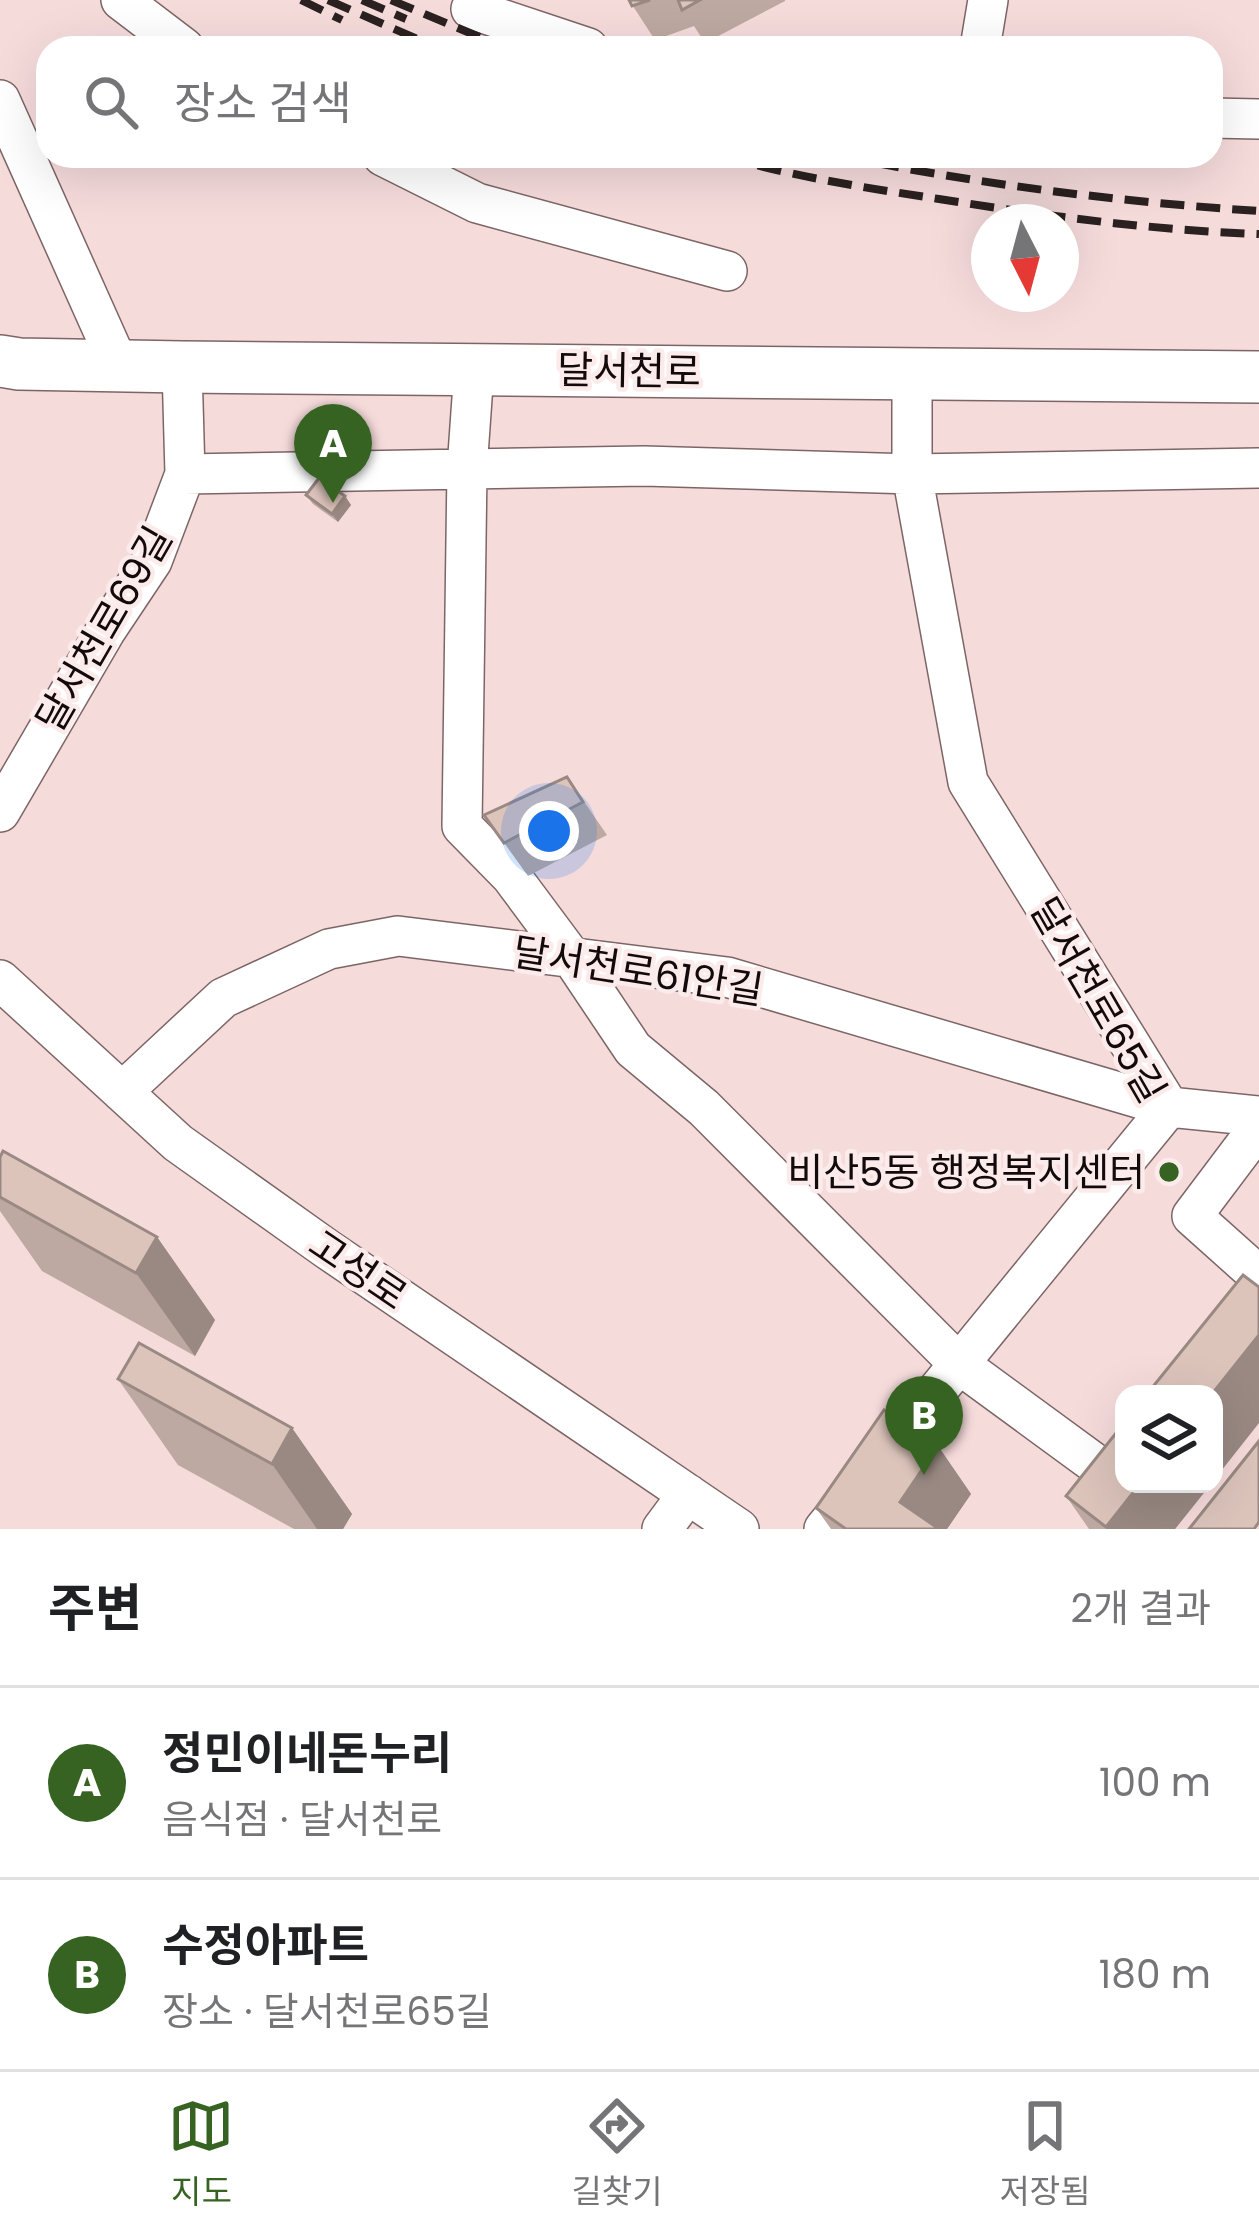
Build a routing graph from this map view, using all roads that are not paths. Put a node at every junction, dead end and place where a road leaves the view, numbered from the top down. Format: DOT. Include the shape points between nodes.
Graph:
graph roads {
  1 [pos="121,0"];
  2 [pos="478,0"];
  3 [pos="988,0"];
  4 [pos="168,36"];
  5 [pos="552,36"];
  6 [pos="982,36"];
  7 [pos="0,100"];
  8 [pos="1223,118"];
  9 [pos="1259,119"];
  10 [pos="407,168"];
  11 [pos="727,271"];
  12 [pos="0,361"];
  13 [pos="119,366"];
  14 [pos="182,367"];
  15 [pos="474,370"];
  16 [pos="912,374"];
  17 [pos="1259,377"];
  18 [pos="1259,468"];
  19 [pos="467,469"];
  20 [pos="912,474"];
  21 [pos="185,475"];
  22 [pos="0,812"];
  23 [pos="572,958"];
  24 [pos="0,980"];
  25 [pos="122,1092"];
  26 [pos="1169,1107"];
  27 [pos="1259,1116"];
  28 [pos="1259,1127"];
  29 [pos="1259,1276"];
  30 [pos="959,1364"];
  31 [pos="688,1494"];
  32 [pos="1120,1495"];
  33 [pos="662,1529"];
  34 [pos="739,1529"];
  35 [pos="824,1529"];
  1 -- 4 [label="street"];
  2 -- 5 [label="street" via="470,9"];
  3 -- 6 [label="street"];
  7 -- 13 [label="street"];
  8 -- 9 [label="street"];
  10 -- 11 [label="street" via="477,203"];
  12 -- 13 [label="main road, 달서천로"];
  13 -- 14 [label="main road, 달서천로"];
  14 -- 15 [label="main road, 달서천로"];
  14 -- 21 [label="street, 달서천로69길"];
  15 -- 16 [label="main road, 달서천로"];
  15 -- 19 [label="street"];
  16 -- 17 [label="main road, 달서천로"];
  16 -- 20 [label="street, 달서천로65길"];
  18 -- 20 [label="street"];
  19 -- 20 [label="street"];
  19 -- 21 [label="street"];
  19 -- 23 [label="street" via="462,826"];
  20 -- 26 [label="street, 달서천로65길" via="968,782"];
  21 -- 22 [label="street, 달서천로69길" via="152,561"];
  23 -- 25 [label="street, 달서천로61안길" via="398,936 329,949 223,998"];
  23 -- 26 [label="street, 달서천로61안길" via="727,977"];
  23 -- 30 [label="street" via="633,1049 704,1108"];
  24 -- 25 [label="street, 고성로"];
  25 -- 31 [label="street, 고성로" via="290,1223"];
  26 -- 27 [label="street, 달서천로61안길"];
  26 -- 30 [label="street, 달서천로65길"];
  28 -- 29 [label="street" via="1192,1216"];
  30 -- 32 [label="street"];
  30 -- 35 [label="street, 달서천로65길"];
  31 -- 33 [label="street"];
  31 -- 34 [label="street, 고성로"];
}
